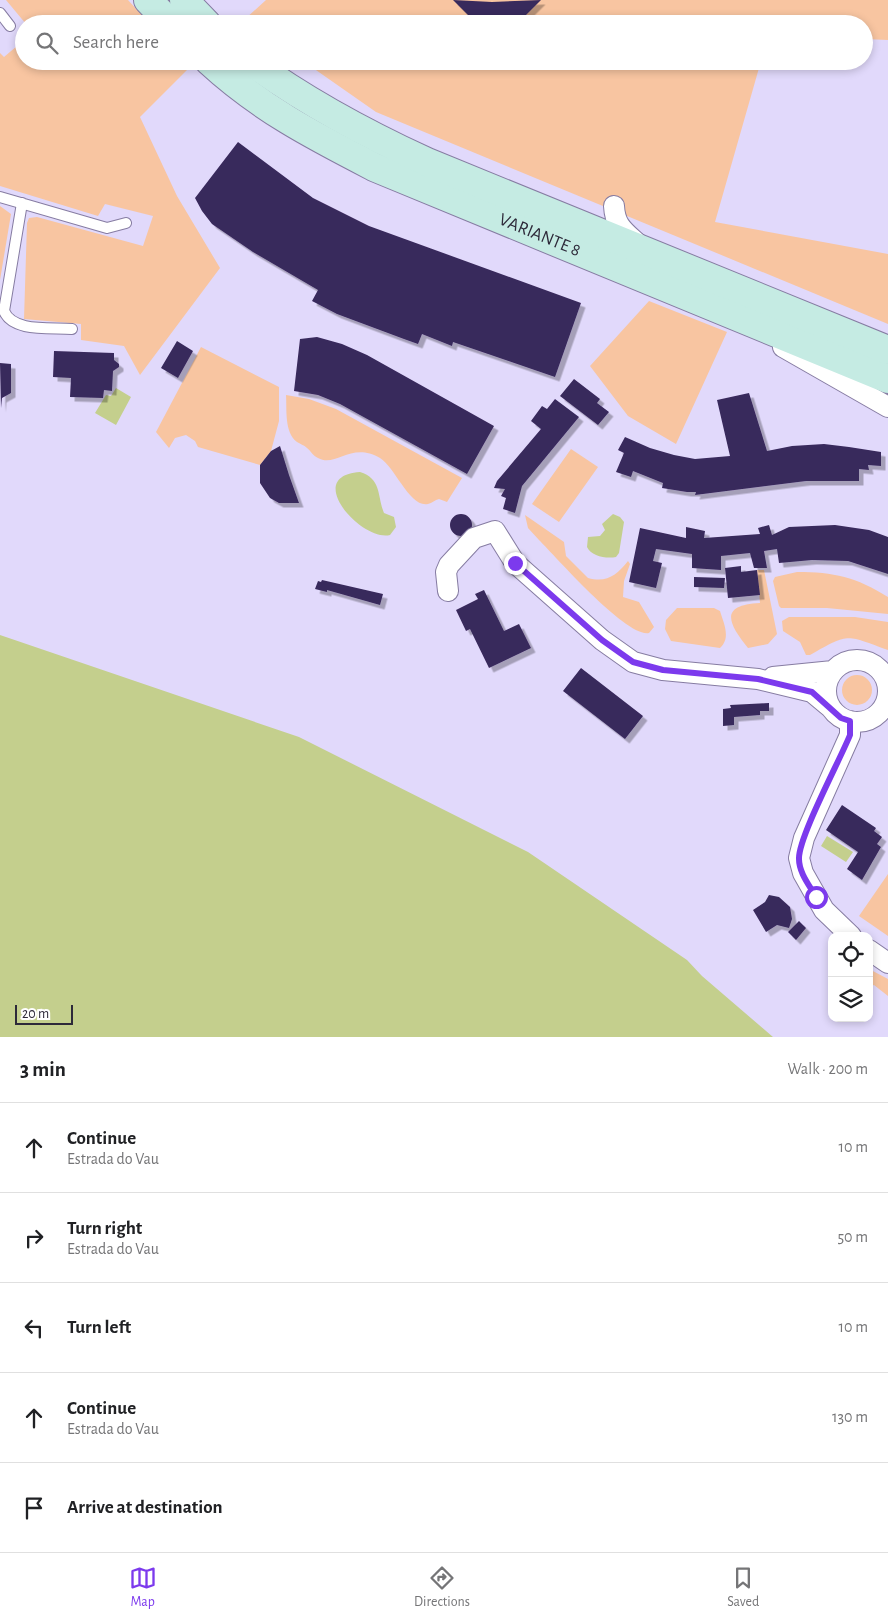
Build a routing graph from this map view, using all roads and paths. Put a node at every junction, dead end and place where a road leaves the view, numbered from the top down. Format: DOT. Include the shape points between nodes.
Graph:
graph roads {
  1 [pos="148,0"];
  2 [pos="0,14"];
  3 [pos="162,15"];
  4 [pos="10,26"];
  5 [pos="220,70"];
  6 [pos="263,70"];
  7 [pos="0,197"];
  8 [pos="22,203"];
  9 [pos="126,223"];
  10 [pos="714,307"];
  11 [pos="808,317"];
  12 [pos="72,329"];
  13 [pos="888,343"];
  14 [pos="888,350"];
  15 [pos="888,379"];
  16 [pos="888,407"];
  17 [pos="448,591"];
  18 [pos="881,668"];
  19 [pos="833,671"];
  20 [pos="758,679"];
  21 [pos="887,701"];
  22 [pos="830,707"];
  23 [pos="850,721"];
  24 [pos="847,932"];
  25 [pos="873,953"];
  26 [pos="888,963"];
  1 -- 3 [label="main road"];
  2 -- 4 [label="lane"];
  5 -- 10 [label="main road, VARIANTE 8" via="295,126 376,168"];
  6 -- 11 [label="main road, VARIANTE 8" via="306,100 366,134 427,162"];
  7 -- 8 [label="lane"];
  8 -- 9 [label="lane" via="107,228"];
  8 -- 12 [label="lane" via="4,311 18,325"];
  10 -- 15 [label="main road, VARIANTE 8"];
  10 -- 16 [label="street"];
  11 -- 13 [label="street"];
  11 -- 14 [label="main road, VARIANTE 8"];
  17 -- 20 [label="street" via="446,572 449,565 474,538 495,531 515,563 602,640 633,662 663,670"];
  18 -- 19 [label="street" via="862,661 849,661"];
  18 -- 21 [label="street" via="887,685"];
  19 -- 20 [label="street"];
  19 -- 22 [label="street" via="826,688"];
  20 -- 22 [label="street" via="812,692"];
  21 -- 23 [label="street" via="869,720"];
  22 -- 23 [label="street" via="841,718"];
  23 -- 24 [label="street" via="850,735 804,838 799,858 803,874 824,910"];
  25 -- 26 [label="street"];
}
